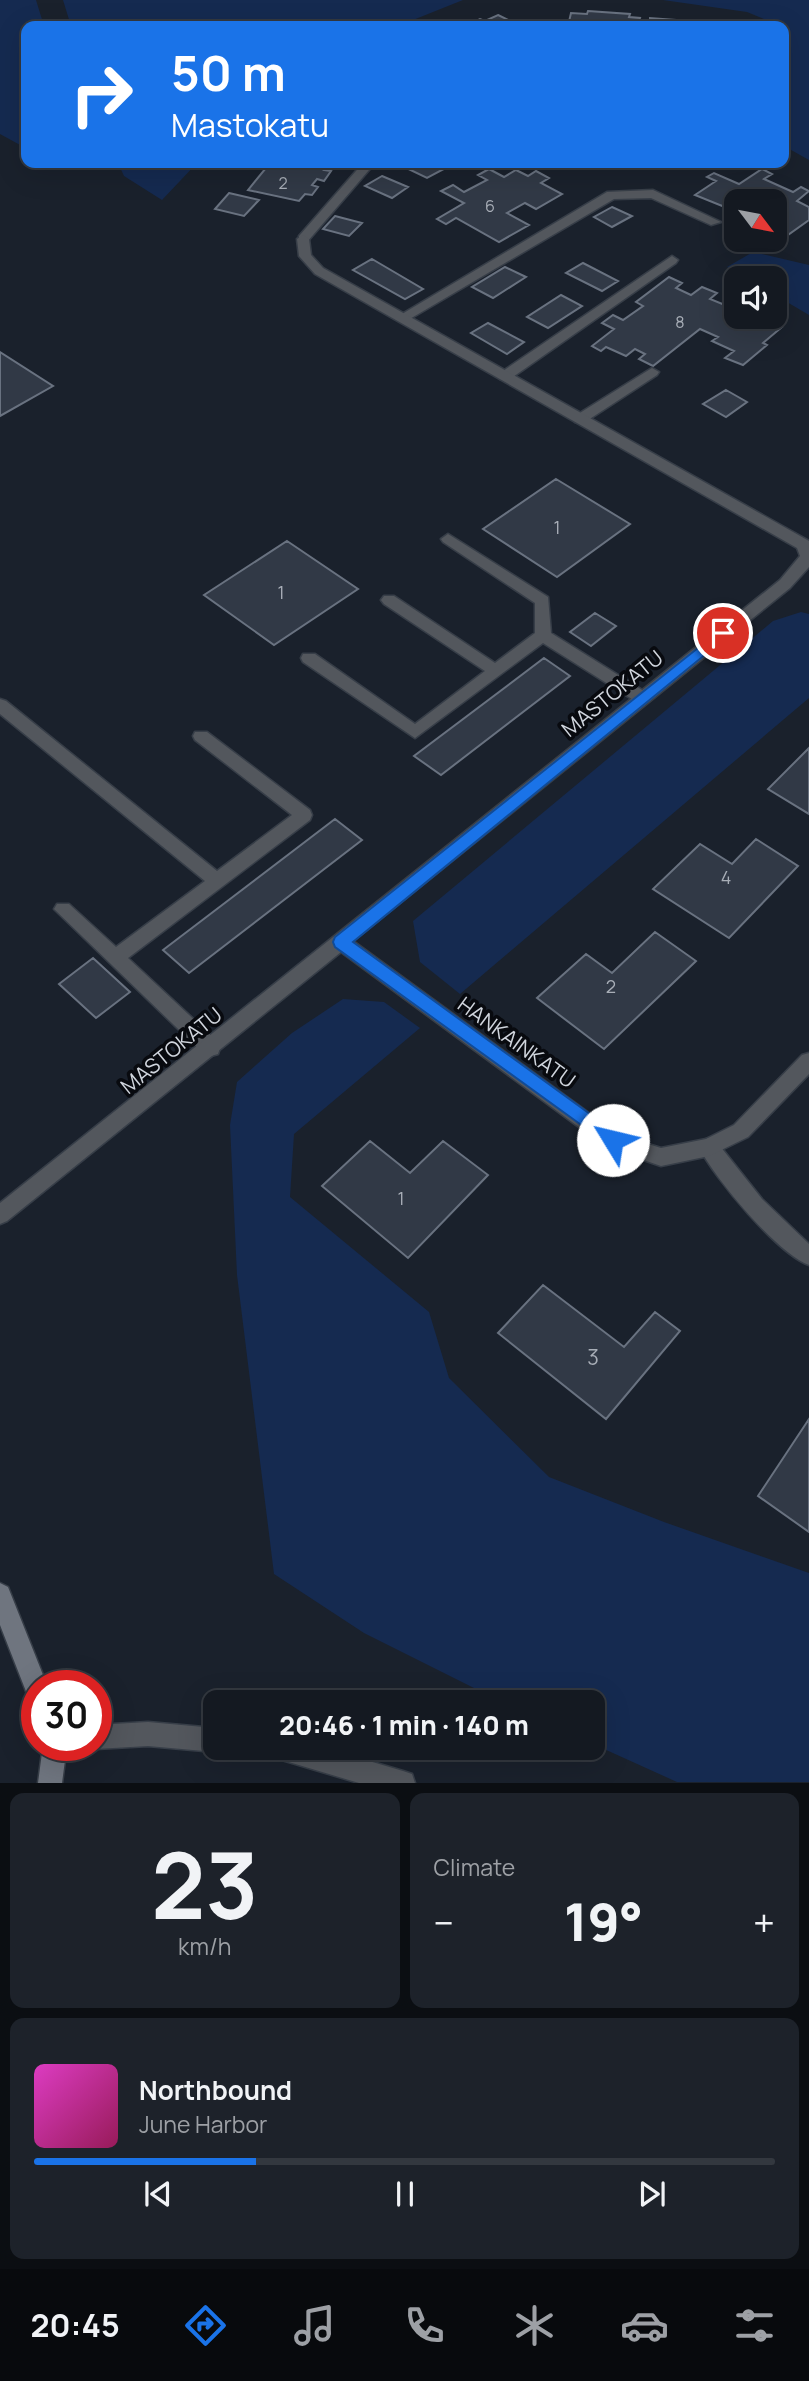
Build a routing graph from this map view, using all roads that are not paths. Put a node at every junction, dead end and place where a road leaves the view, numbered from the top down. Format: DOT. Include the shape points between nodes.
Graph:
graph roads {
  1 [pos="365,168"];
  2 [pos="715,222"];
  3 [pos="672,260"];
  4 [pos="403,317"];
  5 [pos="652,372"];
  6 [pos="505,376"];
  7 [pos="580,419"];
  8 [pos="448,539"];
  9 [pos="389,600"];
  10 [pos="543,635"];
  11 [pos="309,658"];
  12 [pos="496,671"];
  13 [pos="641,697"];
  14 [pos="0,705"];
  15 [pos="201,736"];
  16 [pos="217,881"];
  17 [pos="63,909"];
  18 [pos="341,942"];
  19 [pos="116,958"];
  20 [pos="211,1048"];
  21 [pos="809,1060"];
  22 [pos="709,1147"];
  23 [pos="0,1214"];
  24 [pos="809,1256"];
  25 [pos="0,1595"];
  26 [pos="29,1670"];
  27 [pos="112,1736"];
  28 [pos="203,1739"];
  29 [pos="323,1760"];
  30 [pos="53,1761"];
  31 [pos="50,1783"];
  32 [pos="403,1783"];
  1 -- 4 [label="street, MASTOKATU" via="303,239 305,256 319,271"];
  2 -- 4 [label="street" via="653,194 611,195"];
  3 -- 6 [label="street"];
  4 -- 6 [label="street, MASTOKATU"];
  5 -- 7 [label="street"];
  6 -- 7 [label="street, MASTOKATU"];
  7 -- 13 [label="street, MASTOKATU" via="804,545 807,556 785,584"];
  8 -- 10 [label="street" via="543,601"];
  9 -- 12 [label="street"];
  10 -- 12 [label="street"];
  10 -- 13 [label="street"];
  11 -- 12 [label="street" via="415,732"];
  13 -- 18 [label="street, MASTOKATU"];
  14 -- 16 [label="street"];
  15 -- 16 [label="street" via="304,815"];
  16 -- 19 [label="street"];
  17 -- 19 [label="street"];
  18 -- 20 [label="street, MASTOKATU"];
  18 -- 22 [label="street, HANKAINKATU" via="613,1140 661,1157"];
  19 -- 20 [label="street"];
  20 -- 23 [label="street, MASTOKATU"];
  21 -- 22 [label="street, HANKAINKATU" via="741,1131"];
  22 -- 24 [label="street" via="759,1212"];
  25 -- 26 [label="street"];
  27 -- 28 [label="street"];
  29 -- 32 [label="street"];
  30 -- 31 [label="street"];
}
